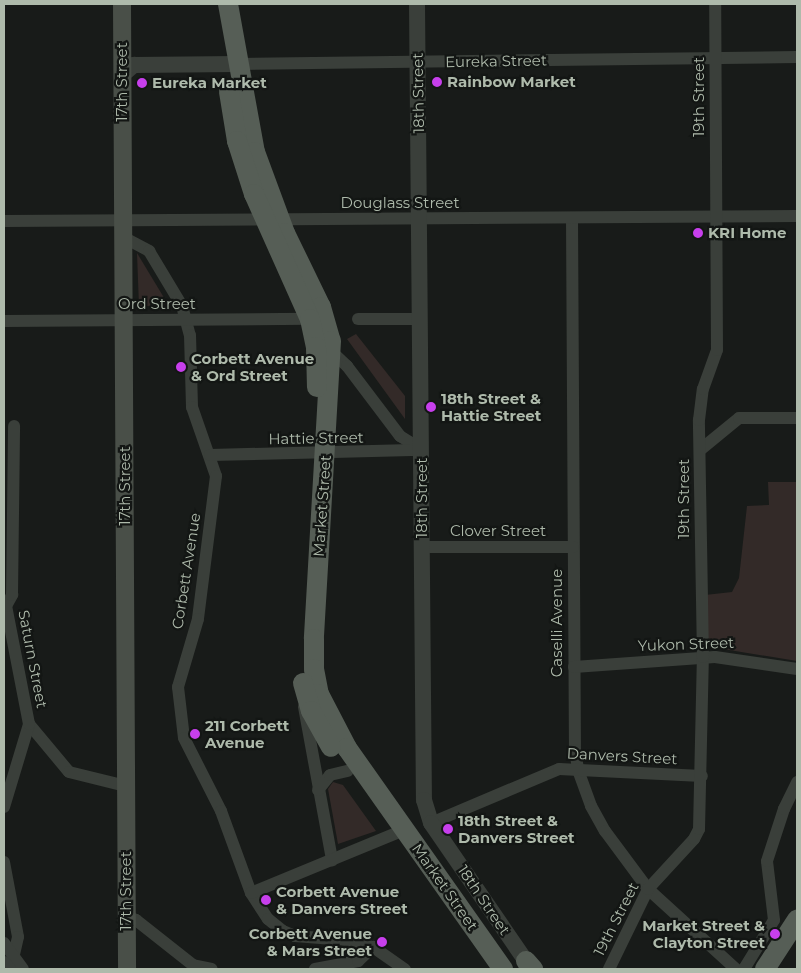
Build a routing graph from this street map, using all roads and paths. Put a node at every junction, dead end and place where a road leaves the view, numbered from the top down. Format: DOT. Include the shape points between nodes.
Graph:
graph roads {
  1 [pos="122,4"];
  2 [pos="216,4"];
  3 [pos="228,4"];
  4 [pos="417,4"];
  5 [pos="715,4"];
  6 [pos="715,57"];
  7 [pos="797,57"];
  8 [pos="418,63"];
  9 [pos="231,64"];
  10 [pos="126,65"];
  11 [pos="797,216"];
  12 [pos="716,217"];
  13 [pos="572,218"];
  14 [pos="420,219"];
  15 [pos="271,220"];
  16 [pos="4,221"];
  17 [pos="123,229"];
  18 [pos="421,318"];
  19 [pos="310,319"];
  20 [pos="358,319"];
  21 [pos="123,320"];
  22 [pos="187,320"];
  23 [pos="4,321"];
  24 [pos="332,352"];
  25 [pos="797,418"];
  26 [pos="14,426"];
  27 [pos="422,450"];
  28 [pos="700,450"];
  29 [pos="319,454"];
  30 [pos="210,455"];
  31 [pos="422,547"];
  32 [pos="573,547"];
  33 [pos="5,603"];
  34 [pos="703,657"];
  35 [pos="574,666"];
  36 [pos="797,669"];
  37 [pos="303,685"];
  38 [pos="29,724"];
  39 [pos="578,770"];
  40 [pos="348,771"];
  41 [pos="702,776"];
  42 [pos="797,782"];
  43 [pos="126,786"];
  44 [pos="318,790"];
  45 [pos="4,807"];
  46 [pos="431,823"];
  47 [pos="399,832"];
  48 [pos="332,860"];
  49 [pos="4,862"];
  50 [pos="648,889"];
  51 [pos="251,893"];
  52 [pos="126,916"];
  53 [pos="797,920"];
  54 [pos="797,942"];
  55 [pos="4,943"];
  56 [pos="373,947"];
  57 [pos="9,958"];
  58 [pos="529,967"];
  59 [pos="10,969"];
  60 [pos="23,969"];
  61 [pos="127,969"];
  62 [pos="212,969"];
  63 [pos="315,969"];
  64 [pos="405,969"];
  65 [pos="488,969"];
  66 [pos="503,969"];
  67 [pos="609,969"];
  68 [pos="736,969"];
  69 [pos="744,969"];
  70 [pos="764,969"];
  71 [pos="779,969"];
  1 -- 10 [label="main road, 17th Street"];
  2 -- 9 [label="main road, Market Street"];
  3 -- 9 [label="main road, Market Street"];
  4 -- 8 [label="street, 18th Street"];
  5 -- 6 [label="street, 19th Street"];
  6 -- 7 [label="street, Eureka Street"];
  6 -- 8 [label="street, Eureka Street"];
  6 -- 12 [label="street, 19th Street"];
  8 -- 9 [label="street, Eureka Street"];
  8 -- 14 [label="street, 18th Street"];
  9 -- 10 [label="street, Eureka Street"];
  9 -- 15 [label="main road, Market Street"];
  10 -- 17 [label="main road, 17th Street"];
  11 -- 12 [label="street, Douglass Street"];
  12 -- 13 [label="street, Douglass Street"];
  12 -- 28 [label="street, 19th Street" via="717,350 703,390"];
  13 -- 14 [label="street, Douglass Street"];
  13 -- 32 [label="street, Caselli Avenue"];
  14 -- 15 [label="street, Douglass Street"];
  14 -- 18 [label="street, 18th Street"];
  15 -- 17 [label="street, Douglass Street"];
  15 -- 19 [label="main road, Market Street"];
  15 -- 24 [label="main road, Market Street" via="322,307"];
  16 -- 17 [label="street, Douglass Street"];
  17 -- 21 [label="main road, 17th Street"];
  17 -- 22 [label="street, Corbett Avenue" via="149,251"];
  18 -- 20 [label="street"];
  18 -- 27 [label="street, 18th Street"];
  19 -- 22 [label="street, Ord Street"];
  19 -- 29 [label="main road, Market Street" via="317,361"];
  21 -- 22 [label="street, Ord Street"];
  21 -- 23 [label="street, Ord Street"];
  21 -- 43 [label="main road, 17th Street"];
  22 -- 30 [label="street, Corbett Avenue" via="192,407"];
  24 -- 27 [label="street" via="347,366 400,436"];
  24 -- 29 [label="main road, Market Street"];
  25 -- 28 [label="street" via="739,418"];
  26 -- 33 [label="street, Saturn Street" via="12,595"];
  27 -- 29 [label="street, Hattie Street"];
  27 -- 31 [label="street, 18th Street"];
  28 -- 34 [label="street, 19th Street"];
  29 -- 30 [label="street, Hattie Street"];
  29 -- 37 [label="main road, Market Street" via="300,656"];
  29 -- 47 [label="main road, Market Street" via="314,639 316,682 340,737"];
  30 -- 51 [label="street, Corbett Avenue" via="216,476 215,490 201,576 198,619 180,678 178,702 184,738 221,811"];
  31 -- 32 [label="street, Clover Street"];
  31 -- 46 [label="street, 18th Street" via="424,800"];
  32 -- 35 [label="street, Caselli Avenue"];
  33 -- 38 [label="street, Saturn Street"];
  34 -- 35 [label="street, Yukon Street"];
  34 -- 36 [label="street, Yukon Street" via="734,658"];
  34 -- 41 [label="street, 19th Street"];
  35 -- 39 [label="street, Caselli Avenue"];
  37 -- 40 [label="main road, Market Street" via="316,723"];
  37 -- 44 [label="street" via="306,726"];
  38 -- 43 [label="street" via="69,772"];
  38 -- 45 [label="street, Saturn Street"];
  39 -- 41 [label="street, Danvers Street"];
  39 -- 46 [label="street, Danvers Street" via="559,769"];
  39 -- 50 [label="street, Caselli Avenue" via="591,806 605,831"];
  40 -- 44 [label="street" via="330,775"];
  40 -- 47 [label="main road, Market Street"];
  41 -- 50 [label="street, 19th Street" via="697,833"];
  42 -- 69 [label="street" via="784,809 767,861 775,914 772,926"];
  43 -- 52 [label="main road, 17th Street"];
  44 -- 48 [label="street"];
  46 -- 58 [label="street, 18th Street"];
  47 -- 48 [label="street"];
  47 -- 65 [label="main road, Market Street"];
  47 -- 66 [label="main road, Market Street"];
  48 -- 51 [label="street"];
  49 -- 57 [label="street" via="18,938"];
  50 -- 67 [label="street, 19th Street"];
  50 -- 68 [label="street, Caselli Avenue"];
  51 -- 56 [label="street, Corbett Avenue" via="261,910 283,932"];
  52 -- 61 [label="main road, 17th Street"];
  52 -- 62 [label="street" via="141,923 193,964"];
  53 -- 70 [label="main road"];
  54 -- 71 [label="main road"];
  55 -- 57 [label="street"];
  56 -- 63 [label="street" via="358,961"];
  56 -- 64 [label="street, Corbett Avenue"];
  57 -- 59 [label="street"];
  57 -- 60 [label="street"];
}
